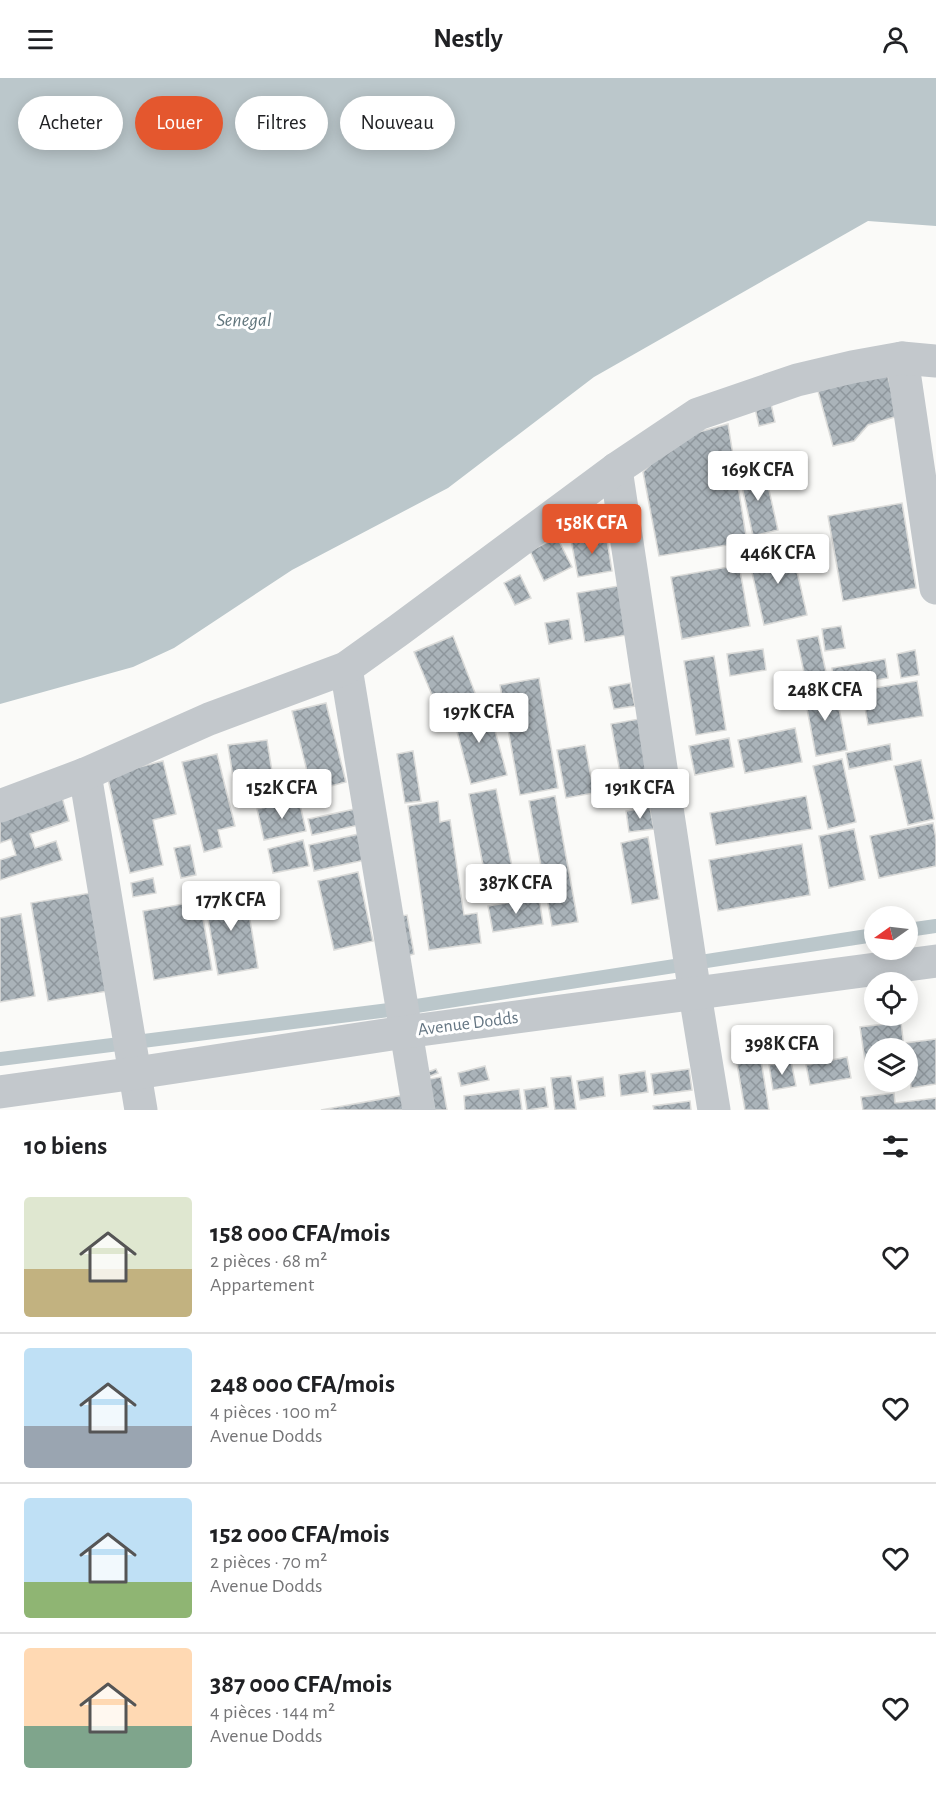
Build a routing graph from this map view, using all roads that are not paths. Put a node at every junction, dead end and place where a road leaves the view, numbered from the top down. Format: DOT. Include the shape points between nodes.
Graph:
graph roads {
  1 [pos="902,358"];
  2 [pos="936,361"];
  3 [pos="616,469"];
  4 [pos="936,588"];
  5 [pos="346,668"];
  6 [pos="85,774"];
  7 [pos="0,806"];
  8 [pos="936,961"];
  9 [pos="695,994"];
  10 [pos="405,1032"];
  11 [pos="136,1073"];
  12 [pos="0,1092"];
  13 [pos="141,1110"];
  14 [pos="418,1110"];
  15 [pos="714,1110"];
  1 -- 2 [label="street"];
  1 -- 3 [label="street" via="797,380 698,414"];
  1 -- 4 [label="street"];
  3 -- 5 [label="street"];
  3 -- 9 [label="street"];
  5 -- 6 [label="street" via="209,719"];
  5 -- 10 [label="street"];
  6 -- 7 [label="street"];
  6 -- 11 [label="street"];
  8 -- 9 [label="street, Avenue Dodds"];
  9 -- 10 [label="street, Avenue Dodds"];
  9 -- 15 [label="street"];
  10 -- 11 [label="street, Avenue Dodds"];
  10 -- 14 [label="street"];
  11 -- 12 [label="street, Avenue Dodds"];
  11 -- 13 [label="street"];
}
